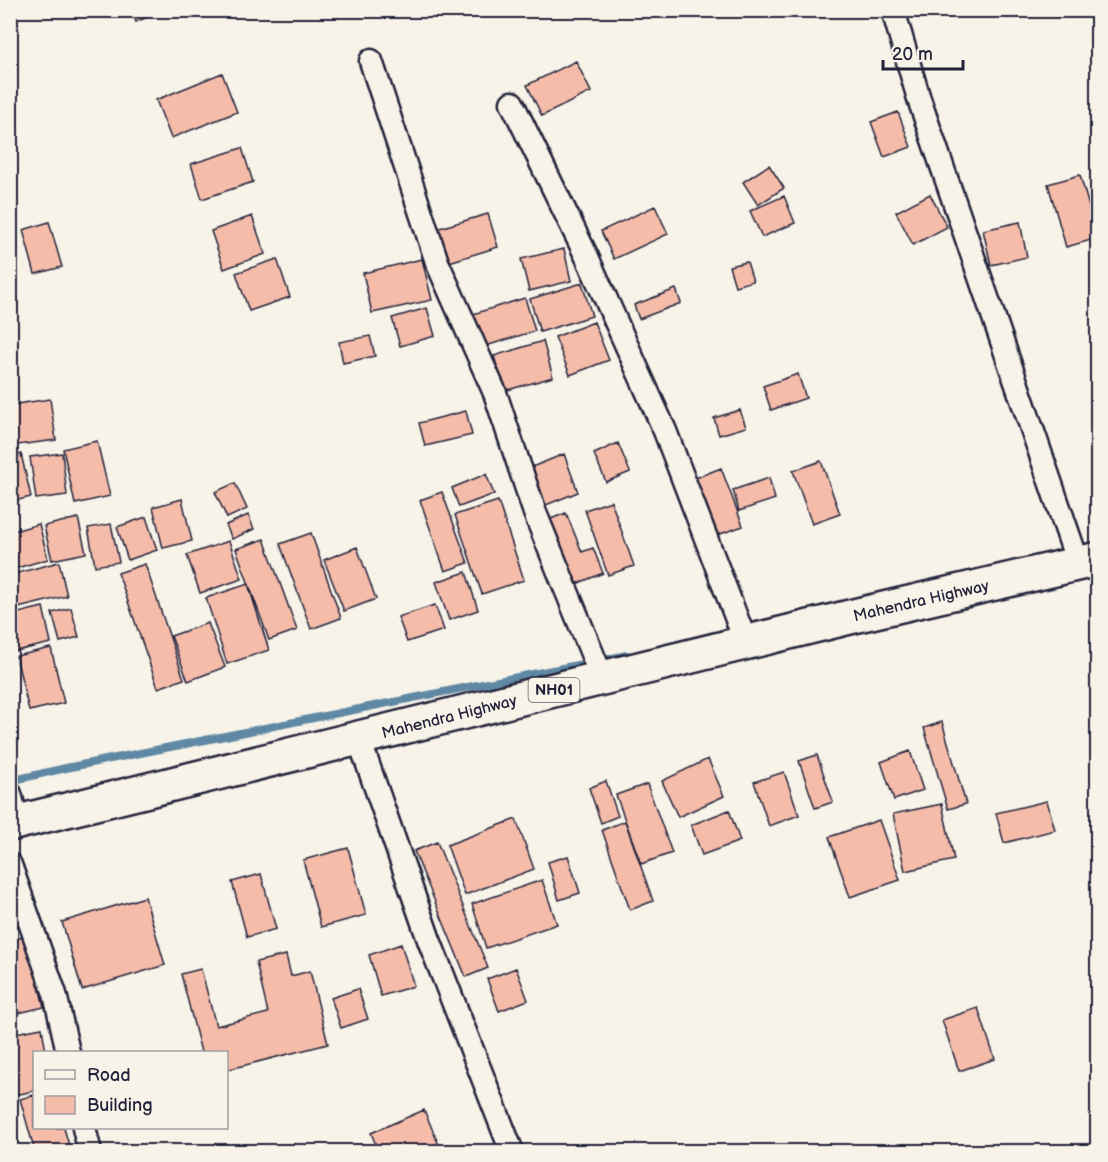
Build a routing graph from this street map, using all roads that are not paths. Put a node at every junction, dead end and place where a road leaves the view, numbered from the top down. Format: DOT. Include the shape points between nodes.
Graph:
graph roads {
  1 [pos="893,10"];
  2 [pos="371,61"];
  3 [pos="512,103"];
  4 [pos="1088,561"];
  5 [pos="746,643"];
  6 [pos="602,678"];
  7 [pos="359,739"];
  8 [pos="13,813"];
  9 [pos="10,865"];
  10 [pos="68,1051"];
  11 [pos="84,1129"];
  12 [pos="90,1152"];
  13 [pos="512,1152"];
  1 -- 4 [label="street" via="919,99"];
  2 -- 6 [label="street" via="437,262 495,393 535,513"];
  3 -- 5 [label="street" via="588,257 665,431"];
  4 -- 5 [label="highway, Mahendra Highway / NH01"];
  5 -- 6 [label="highway, Mahendra Highway / NH01"];
  6 -- 7 [label="highway, Mahendra Highway / NH01"];
  7 -- 8 [label="highway, Mahendra Highway / NH01"];
  7 -- 13 [label="street" via="429,940"];
  9 -- 10 [label="street" via="55,994"];
  11 -- 12 [label="street"];
}
